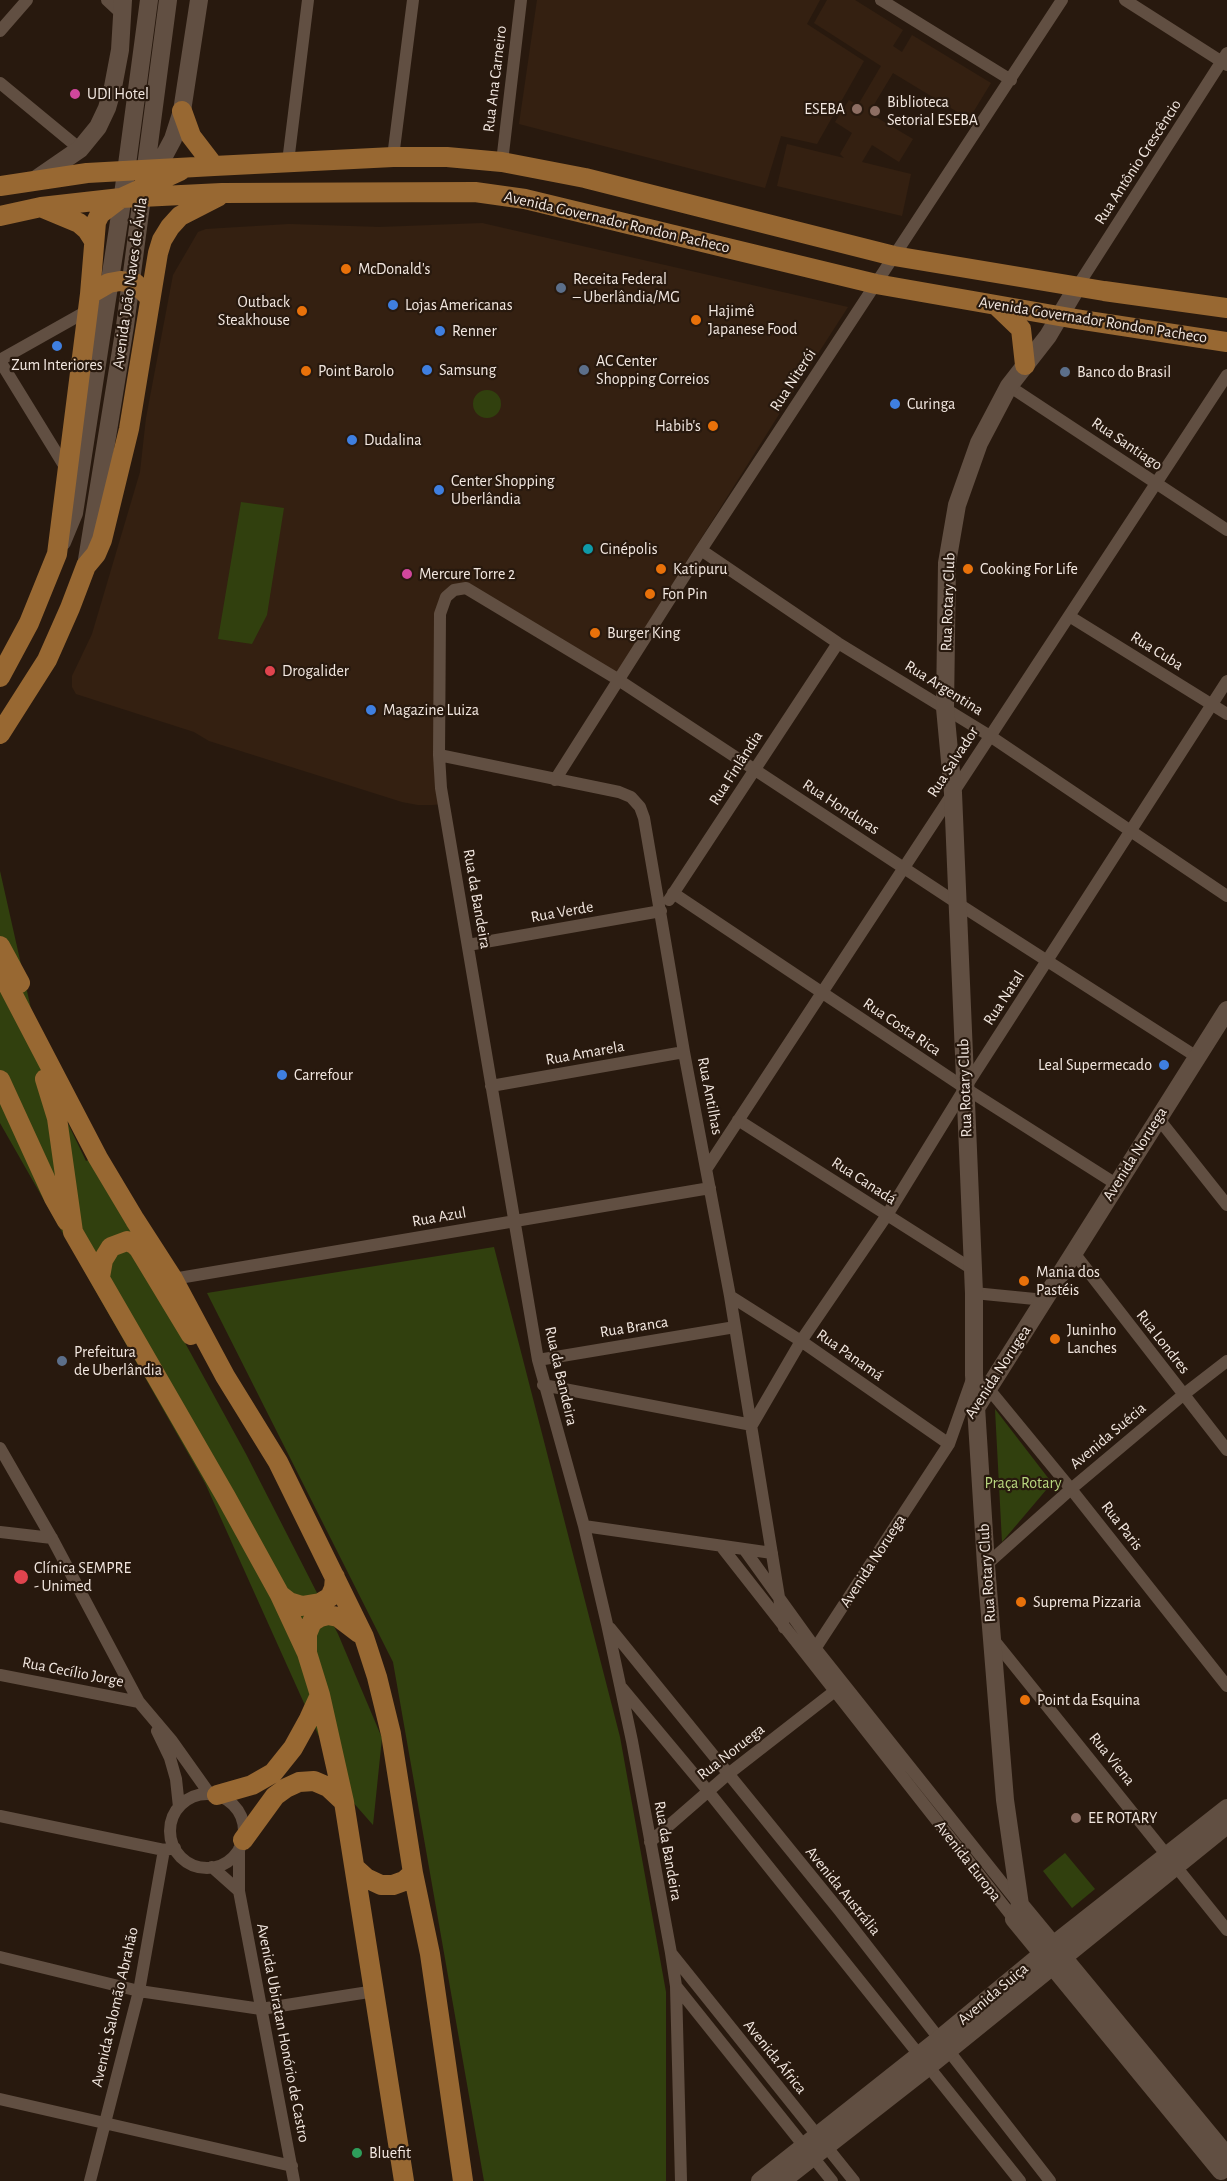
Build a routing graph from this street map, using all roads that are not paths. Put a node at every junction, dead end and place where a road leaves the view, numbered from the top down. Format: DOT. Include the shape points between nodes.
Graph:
graph roads {
  1 [pos="27,0"];
  2 [pos="107,0"];
  3 [pos="149,0"];
  4 [pos="168,0"];
  5 [pos="199,0"];
  6 [pos="308,0"];
  7 [pos="413,0"];
  8 [pos="521,0"];
  9 [pos="881,0"];
  10 [pos="1062,0"];
  11 [pos="1125,0"];
  12 [pos="122,7"];
  13 [pos="0,31"];
  14 [pos="120,50"];
  15 [pos="1225,60"];
  16 [pos="187,79"];
  17 [pos="1011,80"];
  18 [pos="0,83"];
  19 [pos="182,111"];
  20 [pos="80,149"];
  21 [pos="393,157"];
  22 [pos="288,162"];
  23 [pos="502,162"];
  24 [pos="214,166"];
  25 [pos="185,168"];
  26 [pos="151,169"];
  27 [pos="35,180"];
  28 [pos="0,186"];
  29 [pos="222,194"];
  30 [pos="122,198"];
  31 [pos="100,200"];
  32 [pos="41,207"];
  33 [pos="0,216"];
  34 [pos="94,241"];
  35 [pos="894,256"];
  36 [pos="876,284"];
  37 [pos="1077,287"];
  38 [pos="150,298"];
  39 [pos="89,302"];
  40 [pos="996,305"];
  41 [pos="1227,308"];
  42 [pos="1059,316"];
  43 [pos="1227,342"];
  44 [pos="0,360"];
  45 [pos="1025,365"];
  46 [pos="1227,375"];
  47 [pos="1010,386"];
  48 [pos="69,474"];
  49 [pos="1156,483"];
  50 [pos="1227,530"];
  51 [pos="701,550"];
  52 [pos="57,554"];
  53 [pos="86,566"];
  54 [pos="466,588"];
  55 [pos="1069,616"];
  56 [pos="838,643"];
  57 [pos="8,652"];
  58 [pos="0,677"];
  59 [pos="619,680"];
  60 [pos="1227,681"];
  61 [pos="1212,704"];
  62 [pos="945,708"];
  63 [pos="1227,714"];
  64 [pos="0,734"];
  65 [pos="990,736"];
  66 [pos="439,755"];
  67 [pos="754,770"];
  68 [pos="555,780"];
  69 [pos="953,793"];
  70 [pos="1131,832"];
  71 [pos="904,868"];
  72 [pos="673,894"];
  73 [pos="1227,896"];
  74 [pos="957,903"];
  75 [pos="661,911"];
  76 [pos="468,945"];
  77 [pos="0,946"];
  78 [pos="1048,960"];
  79 [pos="0,970"];
  80 [pos="0,991"];
  81 [pos="822,993"];
  82 [pos="1227,1010"];
  83 [pos="684,1052"];
  84 [pos="1197,1057"];
  85 [pos="0,1080"];
  86 [pos="491,1086"];
  87 [pos="965,1088"];
  88 [pos="1158,1118"];
  89 [pos="738,1120"];
  90 [pos="707,1168"];
  91 [pos="1116,1184"];
  92 [pos="710,1188"];
  93 [pos="1227,1205"];
  94 [pos="887,1215"];
  95 [pos="135,1220"];
  96 [pos="516,1221"];
  97 [pos="73,1232"];
  98 [pos="1074,1253"];
  99 [pos="972,1269"];
  100 [pos="100,1277"];
  101 [pos="173,1279"];
  102 [pos="974,1293"];
  103 [pos="730,1296"];
  104 [pos="1045,1300"];
  105 [pos="735,1327"];
  106 [pos="801,1341"];
  107 [pos="538,1360"];
  108 [pos="1227,1361"];
  109 [pos="974,1375"];
  110 [pos="225,1376"];
  111 [pos="543,1384"];
  112 [pos="988,1388"];
  113 [pos="1183,1395"];
  114 [pos="976,1408"];
  115 [pos="752,1425"];
  116 [pos="949,1444"];
  117 [pos="0,1448"];
  118 [pos="1227,1450"];
  119 [pos="1071,1489"];
  120 [pos="584,1526"];
  121 [pos="0,1532"];
  122 [pos="52,1538"];
  123 [pos="721,1546"];
  124 [pos="744,1549"];
  125 [pos="772,1553"];
  126 [pos="986,1565"];
  127 [pos="335,1577"];
  128 [pos="280,1595"];
  129 [pos="779,1599"];
  130 [pos="607,1624"];
  131 [pos="784,1628"];
  132 [pos="364,1636"];
  133 [pos="992,1638"];
  134 [pos="307,1653"];
  135 [pos="812,1654"];
  136 [pos="0,1675"];
  137 [pos="620,1685"];
  138 [pos="1227,1686"];
  139 [pos="839,1688"];
  140 [pos="320,1695"];
  141 [pos="139,1702"];
  142 [pos="150,1716"];
  143 [pos="727,1775"];
  144 [pos="708,1791"];
  145 [pos="213,1794"];
  146 [pos="344,1802"];
  147 [pos="179,1807"];
  148 [pos="1227,1808"];
  149 [pos="0,1816"];
  150 [pos="1227,1825"];
  151 [pos="650,1842"];
  152 [pos="241,1844"];
  153 [pos="169,1849"];
  154 [pos="1172,1860"];
  155 [pos="212,1867"];
  156 [pos="355,1868"];
  157 [pos="413,1873"];
  158 [pos="239,1891"];
  159 [pos="1017,1912"];
  160 [pos="1227,1930"];
  161 [pos="671,1953"];
  162 [pos="1053,1956"];
  163 [pos="0,1957"];
  164 [pos="676,1986"];
  165 [pos="139,1991"];
  166 [pos="375,1991"];
  167 [pos="261,2009"];
  168 [pos="942,2045"];
  169 [pos="923,2061"];
  170 [pos="0,2098"];
  171 [pos="104,2122"];
  172 [pos="815,2146"];
  173 [pos="292,2166"];
  174 [pos="1221,2171"];
  175 [pos="90,2181"];
  176 [pos="294,2181"];
  177 [pos="404,2181"];
  178 [pos="463,2181"];
  179 [pos="681,2181"];
  180 [pos="760,2181"];
  181 [pos="782,2181"];
  182 [pos="832,2181"];
  183 [pos="854,2181"];
  184 [pos="1020,2181"];
  185 [pos="1050,2181"];
  1 -- 13 [label="street"];
  2 -- 12 [label="street"];
  3 -- 52 [label="main road, Avenida João Naves de Ávila" via="74,513"];
  4 -- 53 [label="main road, Avenida João Naves de Ávila" via="124,326"];
  5 -- 16 [label="main road"];
  6 -- 22 [label="street"];
  7 -- 21 [label="street"];
  8 -- 23 [label="street, Rua Ana Carneiro"];
  9 -- 17 [label="street"];
  10 -- 17 [label="street, Rua Niterói"];
  11 -- 15 [label="street"];
  12 -- 14 [label="main road, Avenida Governador Rondon Pacheco"];
  14 -- 16 [label="main road" via="142,72 158,79"];
  14 -- 20 [label="main road, Avenida Governador Rondon Pacheco" via="107,108"];
  15 -- 37 [label="street, Rua Antônio Crescêncio"];
  16 -- 19 [label="main road"];
  17 -- 35 [label="street, Rua Niterói"];
  18 -- 20 [label="street"];
  19 -- 24 [label="main road" via="191,136"];
  19 -- 26 [label="main road" via="165,154"];
  20 -- 27 [label="main road, Avenida Governador Rondon Pacheco"];
  21 -- 22 [label="main road, Avenida Governador Rondon Pacheco"];
  21 -- 23 [label="main road, Avenida Governador Rondon Pacheco"];
  22 -- 24 [label="main road, Avenida Governador Rondon Pacheco"];
  23 -- 35 [label="main road, Avenida Governador Rondon Pacheco" via="585,178"];
  24 -- 25 [label="main road, Avenida Governador Rondon Pacheco"];
  25 -- 26 [label="main road, Avenida Governador Rondon Pacheco"];
  25 -- 30 [label="main road"];
  26 -- 27 [label="main road, Avenida Governador Rondon Pacheco"];
  26 -- 31 [label="main road"];
  27 -- 28 [label="main road, Avenida Governador Rondon Pacheco"];
  29 -- 30 [label="main road, Avenida Governador Rondon Pacheco"];
  29 -- 36 [label="main road, Avenida Governador Rondon Pacheco" via="506,195"];
  29 -- 38 [label="main road, Avenida João Naves de Ávila" via="180,216 170,227 158,254"];
  30 -- 31 [label="main road, Avenida Governador Rondon Pacheco"];
  30 -- 34 [label="main road, Avenida João Naves de Ávila" via="100,214"];
  31 -- 32 [label="main road, Avenida Governador Rondon Pacheco"];
  32 -- 33 [label="main road, Avenida Governador Rondon Pacheco"];
  32 -- 34 [label="main road" via="79,223"];
  34 -- 39 [label="main road, Avenida João Naves de Ávila"];
  35 -- 36 [label="street, Rua Niterói"];
  35 -- 37 [label="main road, Avenida Governador Rondon Pacheco"];
  36 -- 40 [label="main road, Avenida Governador Rondon Pacheco"];
  36 -- 51 [label="street, Rua Niterói"];
  37 -- 41 [label="main road, Avenida Governador Rondon Pacheco"];
  37 -- 42 [label="main road, Rua Rotary Club"];
  38 -- 39 [label="main road" via="135,283 120,281 109,283"];
  38 -- 53 [label="main road, Avenida João Naves de Ávila" via="129,429 108,518 99,547"];
  39 -- 44 [label="street"];
  39 -- 48 [label="main road, Avenida João Naves de Ávila"];
  40 -- 42 [label="main road, Avenida Governador Rondon Pacheco"];
  40 -- 45 [label="main road" via="1022,329"];
  42 -- 43 [label="main road, Avenida Governador Rondon Pacheco"];
  42 -- 45 [label="main road, Rua Rotary Club"];
  44 -- 48 [label="street"];
  45 -- 47 [label="main road, Rua Rotary Club"];
  46 -- 49 [label="street, Rua Salvador"];
  47 -- 49 [label="street, Rua Santiago"];
  47 -- 62 [label="main road, Rua Rotary Club" via="979,443 957,505 946,563"];
  48 -- 52 [label="main road, Avenida João Naves de Ávila"];
  49 -- 50 [label="street, Rua Santiago"];
  49 -- 55 [label="street, Rua Salvador"];
  51 -- 56 [label="street, Rua Argentina"];
  51 -- 59 [label="street, Rua Niterói"];
  52 -- 57 [label="main road, Avenida João Naves de Ávila"];
  53 -- 64 [label="main road, Avenida João Naves de Ávila" via="47,660"];
  54 -- 59 [label="street, Rua Honduras"];
  54 -- 66 [label="street, Rua da Bandeira" via="454,590 446,597 440,614"];
  55 -- 61 [label="street, Rua Cuba"];
  55 -- 65 [label="street, Rua Salvador"];
  56 -- 62 [label="street, Rua Argentina"];
  56 -- 67 [label="street, Rua Finlândia"];
  57 -- 58 [label="main road, Avenida João Naves de Ávila"];
  59 -- 67 [label="street, Rua Honduras"];
  59 -- 68 [label="street, Rua Niterói"];
  60 -- 61 [label="street, Rua Natal"];
  61 -- 63 [label="street, Rua Cuba"];
  61 -- 70 [label="street, Rua Natal"];
  62 -- 65 [label="street, Rua Argentina"];
  62 -- 69 [label="main road, Rua Rotary Club"];
  65 -- 69 [label="street, Rua Salvador"];
  65 -- 70 [label="street, Rua Argentina"];
  66 -- 68 [label="street, Rua Antilhas"];
  66 -- 76 [label="street, Rua da Bandeira" via="441,788"];
  67 -- 71 [label="street, Rua Honduras"];
  67 -- 72 [label="street, Rua Finlândia"];
  68 -- 75 [label="street, Rua Antilhas" via="619,792 640,807"];
  69 -- 71 [label="street, Rua Salvador"];
  69 -- 74 [label="main road, Rua Rotary Club"];
  70 -- 73 [label="street, Rua Argentina"];
  70 -- 78 [label="street, Rua Natal"];
  71 -- 74 [label="street, Rua Honduras"];
  71 -- 81 [label="street, Rua Salvador"];
  72 -- 75 [label="street, Rua Finlândia"];
  72 -- 81 [label="street, Rua Costa Rica"];
  74 -- 78 [label="street, Rua Honduras"];
  74 -- 87 [label="main road, Rua Rotary Club"];
  75 -- 76 [label="street, Rua Verde"];
  75 -- 83 [label="street, Rua Antilhas"];
  76 -- 86 [label="street, Rua da Bandeira"];
  77 -- 95 [label="main road" via="83,1105"];
  78 -- 84 [label="street, Rua Honduras"];
  78 -- 87 [label="street, Rua Natal"];
  79 -- 95 [label="main road"];
  80 -- 97 [label="main road" via="52,1100"];
  81 -- 87 [label="street, Rua Costa Rica"];
  81 -- 89 [label="street, Rua Salvador"];
  82 -- 84 [label="main road, Avenida Noruega"];
  83 -- 86 [label="street, Rua Amarela"];
  83 -- 90 [label="street, Rua Antilhas"];
  84 -- 88 [label="main road, Avenida Noruega"];
  85 -- 97 [label="main road"];
  86 -- 96 [label="street, Rua da Bandeira"];
  87 -- 91 [label="street, Rua Costa Rica"];
  87 -- 94 [label="street, Rua Natal"];
  87 -- 99 [label="main road, Rua Rotary Club"];
  88 -- 91 [label="main road, Avenida Noruega"];
  88 -- 93 [label="street"];
  89 -- 90 [label="street, Rua Salvador"];
  89 -- 94 [label="street, Rua Canadá"];
  90 -- 92 [label="street, Rua Antilhas"];
  91 -- 98 [label="main road, Avenida Noruega"];
  92 -- 96 [label="street, Rua Azul"];
  92 -- 103 [label="street, Rua Antilhas"];
  94 -- 99 [label="street, Rua Canadá"];
  94 -- 106 [label="street, Rua Natal"];
  95 -- 101 [label="main road"];
  96 -- 101 [label="street, Rua Azul"];
  96 -- 107 [label="street, Rua da Bandeira"];
  97 -- 100 [label="main road"];
  98 -- 104 [label="main road, Avenida Noruega"];
  98 -- 113 [label="street, Rua Londres"];
  99 -- 102 [label="main road, Rua Rotary Club"];
  100 -- 110 [label="main road" via="111,1247 134,1244 200,1350"];
  100 -- 128 [label="main road"];
  101 -- 110 [label="main road"];
  102 -- 104 [label="street"];
  102 -- 109 [label="main road, Rua Rotary Club"];
  103 -- 105 [label="street, Rua Antilhas"];
  103 -- 106 [label="street, Rua Panamá"];
  104 -- 112 [label="main road, Avenida Norugea"];
  105 -- 107 [label="street, Rua Branca"];
  105 -- 115 [label="street, Rua Antilhas"];
  106 -- 115 [label="street, Rua Natal"];
  106 -- 116 [label="street, Rua Panamá"];
  107 -- 111 [label="street, Rua da Bandeira"];
  108 -- 113 [label="street, Avenida Suécia"];
  109 -- 114 [label="main road, Rua Rotary Club"];
  109 -- 116 [label="street, Avenida Noruega"];
  110 -- 127 [label="main road" via="278,1462"];
  111 -- 115 [label="street"];
  111 -- 120 [label="street, Rua da Bandeira"];
  112 -- 114 [label="main road, Avenida Norugea"];
  112 -- 119 [label="street, Rua Paris"];
  113 -- 118 [label="street, Rua Londres"];
  113 -- 119 [label="street, Avenida Suécia"];
  114 -- 116 [label="street, Avenida Norugea"];
  114 -- 126 [label="main road, Rua Rotary Club"];
  115 -- 125 [label="street, Rua Antilhas"];
  116 -- 135 [label="street, Avenida Noruega"];
  117 -- 122 [label="street"];
  119 -- 126 [label="street, Avenida Suécia"];
  119 -- 138 [label="street, Rua Paris"];
  120 -- 123 [label="street"];
  120 -- 130 [label="street, Rua da Bandeira"];
  121 -- 122 [label="street"];
  122 -- 141 [label="street"];
  123 -- 124 [label="street"];
  123 -- 131 [label="street, Avenida Europa"];
  124 -- 125 [label="street"];
  124 -- 129 [label="street, Avenida Europa"];
  125 -- 129 [label="street, Rua Antilhas"];
  126 -- 133 [label="main road, Rua Rotary Club"];
  127 -- 128 [label="main road" via="330,1597 320,1603 302,1606"];
  127 -- 132 [label="main road"];
  128 -- 134 [label="main road"];
  129 -- 131 [label="street, Rua Antilhas"];
  129 -- 135 [label="street, Avenida Europa"];
  130 -- 137 [label="street, Rua da Bandeira"];
  130 -- 143 [label="street, Avenida Austrália"];
  131 -- 135 [label="street, Avenida Europa"];
  132 -- 134 [label="main road" via="338,1617 320,1617 312,1622 307,1634"];
  132 -- 157 [label="main road" via="391,1734"];
  133 -- 154 [label="street, Rua Viena"];
  133 -- 159 [label="main road, Rua Rotary Club"];
  134 -- 140 [label="main road"];
  135 -- 139 [label="street, Avenida Europa"];
  136 -- 141 [label="street, Rua Cecílio Jorge"];
  137 -- 144 [label="street"];
  137 -- 151 [label="street, Rua da Bandeira"];
  139 -- 143 [label="street, Rua Noruega"];
  139 -- 159 [label="street, Avenida Europa"];
  140 -- 145 [label="main road" via="293,1748 273,1773 252,1785"];
  140 -- 146 [label="main road"];
  141 -- 142 [label="street"];
  142 -- 145 [label="street"];
  142 -- 147 [label="street" via="170,1758"];
  143 -- 144 [label="street, Rua Noruega"];
  143 -- 168 [label="street, Avenida Austrália" via="839,1910"];
  144 -- 151 [label="street, Rua Noruega"];
  144 -- 169 [label="street"];
  145 -- 147 [label="street" via="196,1795"];
  145 -- 152 [label="street" via="236,1807 244,1828"];
  146 -- 152 [label="main road" via="328,1787 314,1781 299,1782 275,1796"];
  146 -- 156 [label="main road"];
  147 -- 153 [label="street" via="170,1827"];
  148 -- 154 [label="main road, Avenida Suiça"];
  149 -- 153 [label="street"];
  150 -- 154 [label="main road, Avenida Suiça"];
  151 -- 161 [label="street, Rua da Bandeira"];
  152 -- 155 [label="street" via="232,1858"];
  152 -- 158 [label="street, Avenida Ubiratan Honório de Castro"];
  153 -- 155 [label="street" via="190,1864"];
  153 -- 165 [label="street, Avenida Salomão Abrahão"];
  154 -- 160 [label="street, Rua Viena"];
  154 -- 162 [label="main road, Avenida Suiça"];
  155 -- 158 [label="street"];
  156 -- 157 [label="main road" via="381,1885 404,1881"];
  156 -- 166 [label="main road"];
  157 -- 178 [label="main road" via="430,1954"];
  158 -- 167 [label="street, Avenida Ubiratan Honório de Castro"];
  159 -- 162 [label="main road, Avenida Europa"];
  161 -- 164 [label="street, Rua da Bandeira"];
  161 -- 172 [label="street, Avenida África"];
  162 -- 168 [label="main road, Avenida Suiça"];
  162 -- 174 [label="main road, Avenida Europa"];
  163 -- 165 [label="street"];
  164 -- 172 [label="street, Avenida África"];
  164 -- 179 [label="street, Rua da Bandeira"];
  165 -- 167 [label="street"];
  165 -- 171 [label="street, Avenida Salomão Abrahão"];
  166 -- 167 [label="street"];
  166 -- 177 [label="main road"];
  167 -- 173 [label="street, Avenida Ubiratan Honório de Castro"];
  168 -- 169 [label="main road, Avenida Suiça"];
  168 -- 185 [label="street, Avenida Austrália"];
  169 -- 172 [label="main road, Avenida Suiça"];
  169 -- 184 [label="street"];
  170 -- 171 [label="street"];
  171 -- 173 [label="street"];
  171 -- 175 [label="street, Avenida Salomão Abrahão"];
  172 -- 180 [label="main road, Avenida Suiça"];
  172 -- 181 [label="main road, Avenida Suiça"];
  172 -- 182 [label="street, Avenida África"];
  172 -- 183 [label="street, Avenida África"];
  173 -- 176 [label="street, Avenida Ubiratan Honório de Castro"];
}
